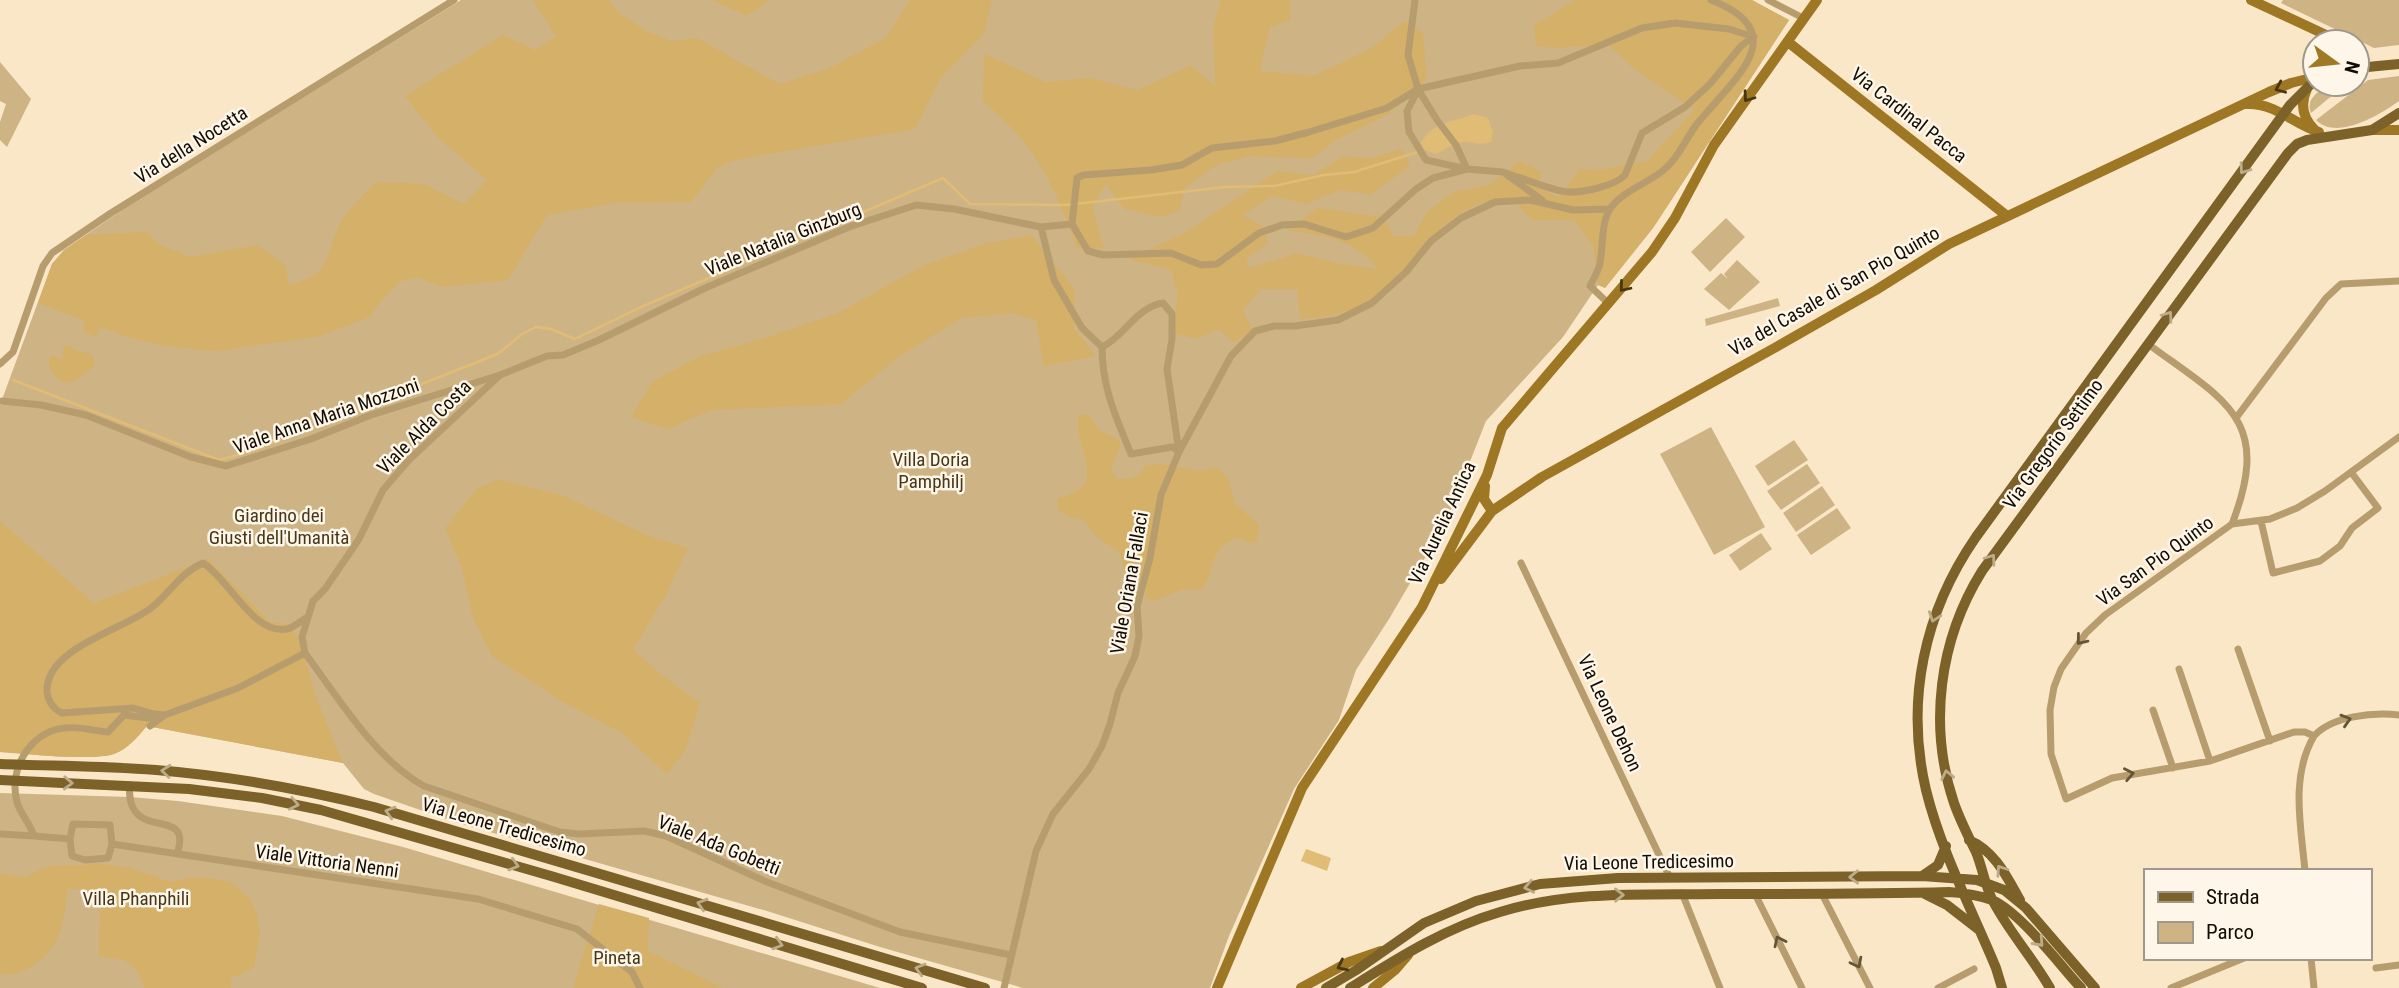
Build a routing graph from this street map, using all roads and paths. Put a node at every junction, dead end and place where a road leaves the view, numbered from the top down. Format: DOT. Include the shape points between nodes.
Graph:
graph roads {
  1 [pos="454,0"];
  2 [pos="1415,0"];
  3 [pos="1711,0"];
  4 [pos="1768,0"];
  5 [pos="1817,0"];
  6 [pos="2251,0"];
  7 [pos="1805,19"];
  8 [pos="2311,28"];
  9 [pos="1754,37"];
  10 [pos="1788,42"];
  11 [pos="2399,64"];
  12 [pos="2371,65"];
  13 [pos="2301,83"];
  14 [pos="1418,89"];
  15 [pos="2301,95"];
  16 [pos="2303,98"];
  17 [pos="2247,104"];
  18 [pos="2399,113"];
  19 [pos="2284,114"];
  20 [pos="2372,130"];
  21 [pos="2399,130"];
  22 [pos="2319,132"];
  23 [pos="2334,135"];
  24 [pos="1467,169"];
  25 [pos="1503,172"];
  26 [pos="1545,202"];
  27 [pos="1610,209"];
  28 [pos="2007,216"];
  29 [pos="1072,224"];
  30 [pos="1041,227"];
  31 [pos="2399,281"];
  32 [pos="1609,304"];
  33 [pos="2148,344"];
  34 [pos="1102,347"];
  35 [pos="0,364"];
  36 [pos="500,375"];
  37 [pos="2,401"];
  38 [pos="2236,418"];
  39 [pos="2399,437"];
  40 [pos="1179,452"];
  41 [pos="2351,472"];
  42 [pos="1487,475"];
  43 [pos="1492,511"];
  44 [pos="2261,521"];
  45 [pos="2232,524"];
  46 [pos="1521,563"];
  47 [pos="1422,607"];
  48 [pos="306,618"];
  49 [pos="2238,649"];
  50 [pos="305,653"];
  51 [pos="2179,669"];
  52 [pos="2153,710"];
  53 [pos="165,715"];
  54 [pos="2399,715"];
  55 [pos="156,719"];
  56 [pos="149,726"];
  57 [pos="2314,736"];
  58 [pos="2270,741"];
  59 [pos="2210,761"];
  60 [pos="0,764"];
  61 [pos="2173,768"];
  62 [pos="0,780"];
  63 [pos="130,785"];
  64 [pos="0,834"];
  65 [pos="34,836"];
  66 [pos="70,839"];
  67 [pos="1969,839"];
  68 [pos="112,844"];
  69 [pos="1946,846"];
  70 [pos="177,854"];
  71 [pos="2305,869"];
  72 [pos="1923,876"];
  73 [pos="1670,878"];
  74 [pos="1958,878"];
  75 [pos="1986,881"];
  76 [pos="1682,893"];
  77 [pos="1922,893"];
  78 [pos="1965,893"];
  79 [pos="1755,894"];
  80 [pos="1822,894"];
  81 [pos="1992,901"];
  82 [pos="2026,908"];
  83 [pos="1981,931"];
  84 [pos="1413,948"];
  85 [pos="1385,950"];
  86 [pos="1011,955"];
  87 [pos="2239,960"];
  88 [pos="2311,960"];
  89 [pos="2399,965"];
  90 [pos="1996,968"];
  91 [pos="2376,968"];
  92 [pos="1974,969"];
  93 [pos="640,988"];
  94 [pos="922,988"];
  95 [pos="985,988"];
  96 [pos="1004,988"];
  97 [pos="1217,988"];
  98 [pos="1301,988"];
  99 [pos="1326,988"];
  100 [pos="1350,988"];
  101 [pos="1373,988"];
  102 [pos="1720,988"];
  103 [pos="1802,988"];
  104 [pos="1870,988"];
  105 [pos="1938,988"];
  106 [pos="2002,988"];
  107 [pos="2011,988"];
  108 [pos="2050,988"];
  109 [pos="2081,988"];
  110 [pos="2095,988"];
  111 [pos="2171,988"];
  112 [pos="2314,988"];
  1 -- 35 [label="street, Via della Nocetta" via="52,253 42,268 13,352"];
  2 -- 14 [label="street" via="1408,55"];
  3 -- 9 [label="street" via="1734,9 1749,23"];
  4 -- 7 [label="street"];
  5 -- 7 [label="main road, Via Aurelia Antica"];
  6 -- 8 [label="main road"];
  7 -- 10 [label="main road, Via Aurelia Antica"];
  9 -- 14 [label="street" via="1675,23 1642,28 1558,62"];
  9 -- 25 [label="street" via="1685,107 1642,133 1621,180 1567,192"];
  9 -- 27 [label="street" via="1736,80 1696,125 1668,167"];
  10 -- 28 [label="main road, Via Cardinal Pacca"];
  10 -- 32 [label="main road, Via Aurelia Antica, one-way" via="1714,145 1660,240"];
  11 -- 12 [label="main road"];
  13 -- 17 [label="main road, Via del Casale di San Pio Quinto, one-way"];
  14 -- 24 [label="street"];
  14 -- 24 [label="street" via="1406,111 1409,132 1426,160"];
  14 -- 29 [label="street" via="1387,108 1349,121 1275,141 1212,148 1182,165 1083,175 1077,178"];
  15 -- 19 [label="main road, Via Gregorio Settimo"];
  16 -- 22 [label="main road" via="2303,112"];
  17 -- 19 [label="main road"];
  17 -- 28 [label="main road, Via del Casale di San Pio Quinto"];
  18 -- 20 [label="main road"];
  19 -- 22 [label="main road"];
  19 -- 69 [label="main road, Via Gregorio Settimo, one-way" via="1984,525 1945,589 1923,656 1917,712 1927,791"];
  20 -- 21 [label="main road"];
  20 -- 23 [label="main road, Via Gregorio Settimo"];
  22 -- 23 [label="main road"];
  33 -- 23 [label="main road, Via Gregorio Settimo, one-way" via="2291,150 2300,142"];
  24 -- 25 [label="street"];
  24 -- 29 [label="street" via="1433,178 1373,228 1346,237 1304,224 1282,225 1259,233 1217,264 1200,265 1171,253 1088,251"];
  25 -- 26 [label="street"];
  26 -- 27 [label="street" via="1573,210"];
  26 -- 40 [label="street, Viale Oriana Fallaci" via="1495,202 1461,218 1431,241 1372,303 1338,320 1255,331 1231,356"];
  27 -- 32 [label="street" via="1599,267 1590,286"];
  28 -- 43 [label="main road, Via del Casale di San Pio Quinto" via="1938,250 1843,309 1542,477"];
  29 -- 30 [label="street, Viale Natalia Ginzburg"];
  30 -- 34 [label="street" via="1054,280 1082,328"];
  30 -- 36 [label="street, Viale Natalia Ginzburg" via="916,205 849,227 705,288 564,355 547,356"];
  31 -- 38 [label="street" via="2341,284"];
  32 -- 42 [label="main road, Via Aurelia Antica" via="1506,423 1496,440"];
  33 -- 38 [label="street" via="2213,392"];
  67 -- 33 [label="main road, Via Gregorio Settimo, one-way" via="1952,796 1941,742 1941,696 1953,632 1982,571"];
  34 -- 40 [label="street" via="1109,400 1131,454 1172,447"];
  34 -- 40 [label="street" via="1155,304 1163,303 1172,314 1167,369"];
  36 -- 37 [label="street, Viale Anna Maria Mozzoni" via="226,466 191,457 86,415"];
  36 -- 48 [label="street, Viale Alda Costa" via="383,490 359,539 313,601"];
  38 -- 45 [label="street" via="2248,462"];
  39 -- 41 [label="street, Via San Pio Quinto"];
  40 -- 86 [label="street, Viale Oriana Fallaci" via="1161,495 1138,606 1135,656 1102,746 1044,831"];
  41 -- 44 [label="street, Via San Pio Quinto" via="2297,508"];
  41 -- 44 [label="street" via="2378,508 2320,561 2273,573"];
  42 -- 43 [label="main road" via="1484,499"];
  42 -- 47 [label="main road, Via Aurelia Antica"];
  43 -- 47 [label="main road, Via del Casale di San Pio Quinto"];
  44 -- 45 [label="street, Via San Pio Quinto"];
  45 -- 61 [label="street, Via San Pio Quinto, one-way" via="2099,620 2069,655 2054,687 2049,722 2053,764 2066,799 2112,778"];
  46 -- 73 [label="street, Via Leone Dehon"];
  47 -- 97 [label="main road, Via Aurelia Antica" via="1302,788"];
  48 -- 50 [label="street"];
  48 -- 53 [label="street" via="289,629 267,628 203,563 178,579 153,607 61,661 48,682 47,696 62,713 133,708"];
  49 -- 58 [label="street"];
  50 -- 53 [label="street" via="238,688"];
  50 -- 86 [label="street, Viale Ada Gobetti" via="380,748 411,778 433,790 560,832 644,831 666,836 766,882 900,932"];
  51 -- 59 [label="street"];
  52 -- 61 [label="street"];
  53 -- 55 [label="street"];
  57 -- 54 [label="street, one-way" via="2327,726 2364,715"];
  55 -- 56 [label="street"];
  55 -- 65 [label="street" via="124,715 108,732 62,728 39,738 18,769 15,792"];
  57 -- 58 [label="street" via="2294,732"];
  57 -- 71 [label="street" via="2299,782"];
  58 -- 59 [label="street"];
  59 -- 61 [label="street"];
  95 -- 60 [label="main road, Via Leone Tredicesimo, one-way" via="318,793 154,770"];
  62 -- 63 [label="main road, Via Leone Tredicesimo, one-way"];
  63 -- 70 [label="street" via="137,814 179,834"];
  63 -- 94 [label="main road, Via Leone Tredicesimo, one-way" via="235,794 353,818"];
  64 -- 65 [label="street"];
  65 -- 66 [label="street"];
  66 -- 68 [label="street" via="72,856 85,860 108,858"];
  66 -- 68 [label="street" via="74,824 95,823 110,825"];
  67 -- 75 [label="main road, Via Gregorio Settimo"];
  82 -- 67 [label="main road, one-way" via="1989,852"];
  68 -- 70 [label="street, Viale Vittoria Nenni"];
  69 -- 72 [label="main road" via="1938,865"];
  69 -- 74 [label="main road, Via Gregorio Settimo"];
  70 -- 93 [label="street, Viale Vittoria Nenni" via="478,899 556,921 591,938 632,972"];
  72 -- 73 [label="main road, Via Leone Tredicesimo, one-way"];
  72 -- 74 [label="main road, Via Leone Tredicesimo"];
  73 -- 85 [label="main road, Via Leone Tredicesimo, one-way" via="1588,879 1518,889 1448,912 1413,929"];
  74 -- 75 [label="main road, Via Leone Tredicesimo"];
  74 -- 78 [label="main road, Via Gregorio Settimo"];
  75 -- 81 [label="main road, Via Gregorio Settimo"];
  75 -- 82 [label="main road"];
  76 -- 79 [label="main road, Via Leone Tredicesimo"];
  84 -- 76 [label="main road, Via Leone Tredicesimo, one-way" via="1478,919 1553,899"];
  76 -- 102 [label="street"];
  77 -- 78 [label="main road, Via Leone Tredicesimo"];
  77 -- 80 [label="main road, Via Leone Tredicesimo"];
  77 -- 83 [label="main road" via="1954,909"];
  78 -- 81 [label="main road, Via Leone Tredicesimo"];
  78 -- 83 [label="main road, Via Gregorio Settimo"];
  79 -- 80 [label="main road, Via Leone Tredicesimo"];
  103 -- 79 [label="street, one-way"];
  80 -- 104 [label="street, one-way"];
  81 -- 108 [label="main road, Via Gregorio Settimo"];
  81 -- 109 [label="main road, one-way" via="2017,919"];
  82 -- 110 [label="main road"];
  83 -- 90 [label="main road, Via Gregorio Settimo"];
  84 -- 100 [label="main road, Via Leone Tredicesimo"];
  84 -- 101 [label="main road"];
  85 -- 98 [label="main road, one-way" via="1349,962"];
  85 -- 99 [label="main road, Via Leone Tredicesimo"];
  86 -- 96 [label="street, Viale Oriana Fallaci"];
  87 -- 111 [label="street"];
  88 -- 112 [label="street"];
  89 -- 91 [label="street"];
  90 -- 106 [label="main road"];
  90 -- 107 [label="main road"];
  92 -- 105 [label="street"];
}
